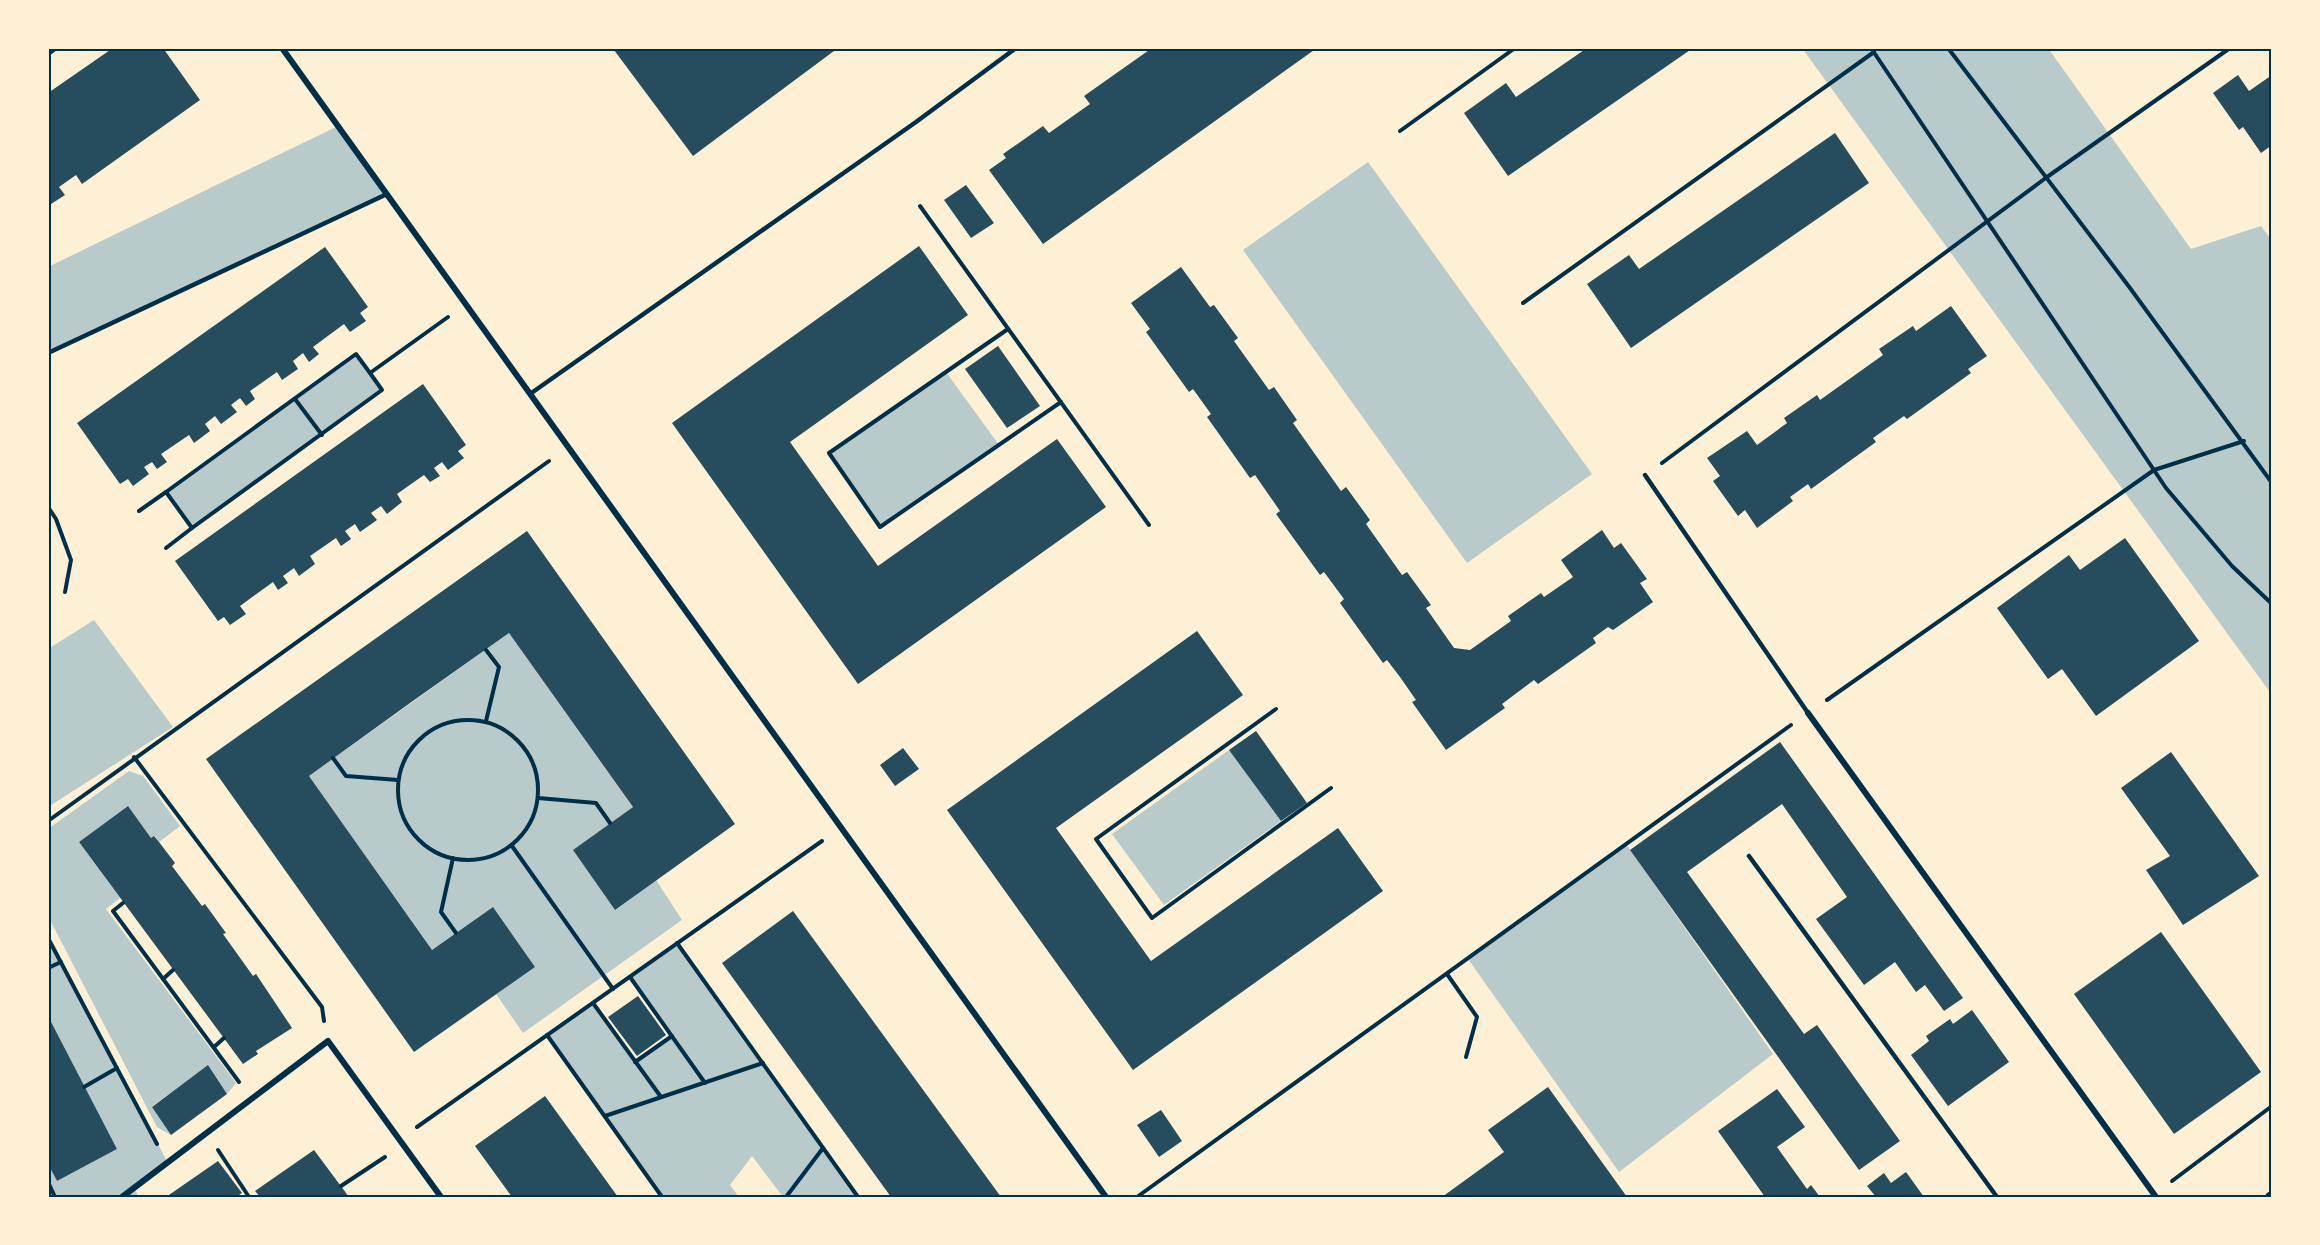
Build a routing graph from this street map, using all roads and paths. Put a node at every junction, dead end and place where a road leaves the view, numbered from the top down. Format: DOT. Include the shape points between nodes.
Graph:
graph roads {
  1 [pos="56,48"];
  2 [pos="282,48"];
  3 [pos="1016,48"];
  4 [pos="1515,48"];
  5 [pos="1948,48"];
  6 [pos="2230,48"];
  7 [pos="1873,50"];
  8 [pos="48,54"];
  9 [pos="1400,131"];
  10 [pos="2047,177"];
  11 [pos="387,194"];
  12 [pos="920,206"];
  13 [pos="1990,221"];
  14 [pos="1523,303"];
  15 [pos="466,304"];
  16 [pos="1008,329"];
  17 [pos="48,353"];
  18 [pos="370,373"];
  19 [pos="530,394"];
  20 [pos="295,399"];
  21 [pos="1061,402"];
  22 [pos="322,435"];
  23 [pos="2244,441"];
  24 [pos="568,447"];
  25 [pos="2154,470"];
  26 [pos="1646,475"];
  27 [pos="2272,483"];
  28 [pos="166,492"];
  29 [pos="48,507"];
  30 [pos="139,511"];
  31 [pos="1149,525"];
  32 [pos="192,528"];
  33 [pos="166,548"];
  34 [pos="65,592"];
  35 [pos="2272,604"];
  36 [pos="486,650"];
  37 [pos="1276,709"];
  38 [pos="1808,713"];
  39 [pos="486,721"];
  40 [pos="134,757"];
  41 [pos="333,758"];
  42 [pos="398,780"];
  43 [pos="1331,788"];
  44 [pos="538,798"];
  45 [pos="48,821"];
  46 [pos="610,823"];
  47 [pos="841,827"];
  48 [pos="512,846"];
  49 [pos="1749,856"];
  50 [pos="453,858"];
  51 [pos="123,903"];
  52 [pos="456,933"];
  53 [pos="48,938"];
  54 [pos="678,943"];
  55 [pos="61,962"];
  56 [pos="48,968"];
  57 [pos="173,970"];
  58 [pos="1447,974"];
  59 [pos="630,977"];
  60 [pos="163,979"];
  61 [pos="613,989"];
  62 [pos="592,1003"];
  63 [pos="547,1035"];
  64 [pos="672,1036"];
  65 [pos="224,1038"];
  66 [pos="328,1041"];
  67 [pos="213,1047"];
  68 [pos="1466,1058"];
  69 [pos="635,1062"];
  70 [pos="763,1063"];
  71 [pos="117,1068"];
  72 [pos="705,1083"];
  73 [pos="84,1087"];
  74 [pos="661,1097"];
  75 [pos="252,1099"];
  76 [pos="2272,1106"];
  77 [pos="605,1116"];
  78 [pos="207,1133"];
  79 [pos="401,1142"];
  80 [pos="823,1148"];
  81 [pos="168,1163"];
  82 [pos="48,1182"];
  83 [pos="341,1186"];
  84 [pos="2155,1196"];
  85 [pos="56,1197"];
  86 [pos="122,1197"];
  87 [pos="249,1197"];
  88 [pos="441,1197"];
  89 [pos="662,1197"];
  90 [pos="786,1197"];
  91 [pos="858,1197"];
  92 [pos="1106,1197"];
  93 [pos="1137,1197"];
  94 [pos="1997,1197"];
  1 -- 8 [label="lane"];
  2 -- 11 [label="street"];
  3 -- 19 [label="lane"];
  4 -- 9 [label="path"];
  5 -- 10 [label="path"];
  6 -- 10 [label="path"];
  7 -- 13 [label="path"];
  7 -- 14 [label="path"];
  10 -- 13 [label="path"];
  10 -- 23 [label="path"];
  11 -- 15 [label="street"];
  11 -- 17 [label="lane"];
  12 -- 16 [label="path"];
  13 -- 25 [label="path"];
  13 -- 26 [label="path"];
  15 -- 18 [label="path"];
  15 -- 19 [label="street"];
  16 -- 21 [label="path"];
  16 -- 21 [label="path" via="829,453 880,527"];
  18 -- 20 [label="path" via="356,354"];
  18 -- 22 [label="path" via="382,390"];
  19 -- 24 [label="street"];
  20 -- 22 [label="path"];
  20 -- 28 [label="path"];
  21 -- 31 [label="path"];
  22 -- 32 [label="path"];
  23 -- 25 [label="path"];
  23 -- 27 [label="path"];
  24 -- 40 [label="path"];
  24 -- 47 [label="street"];
  25 -- 35 [label="path" via="2232,566"];
  25 -- 38 [label="path"];
  26 -- 38 [label="lane"];
  28 -- 30 [label="path"];
  28 -- 32 [label="path"];
  29 -- 34 [label="path" via="70,560"];
  32 -- 33 [label="path"];
  36 -- 39 [label="path" via="499,667"];
  37 -- 43 [label="path" via="1096,839 1152,918"];
  38 -- 58 [label="path"];
  38 -- 84 [label="street"];
  39 -- 42 [label="path" via="466,719 429,731 407,754"];
  39 -- 48 [label="path" via="508,731 525,747 536,766 536,811 526,832"];
  40 -- 45 [label="path"];
  40 -- 66 [label="path" via="322,1007"];
  41 -- 42 [label="path" via="346,776"];
  42 -- 50 [label="path" via="398,800 405,823 420,842"];
  44 -- 46 [label="path" via="596,803"];
  47 -- 54 [label="path"];
  47 -- 92 [label="street"];
  48 -- 50 [label="path" via="488,859"];
  48 -- 61 [label="path"];
  49 -- 94 [label="lane"];
  50 -- 52 [label="path" via="441,912"];
  51 -- 60 [label="path" via="113,911"];
  53 -- 55 [label="path"];
  54 -- 59 [label="path"];
  54 -- 70 [label="path"];
  55 -- 56 [label="path"];
  55 -- 71 [label="path"];
  57 -- 60 [label="path"];
  58 -- 68 [label="path" via="1477,1017"];
  58 -- 93 [label="path"];
  59 -- 61 [label="path"];
  59 -- 64 [label="path"];
  60 -- 67 [label="path"];
  61 -- 62 [label="path"];
  62 -- 63 [label="path"];
  62 -- 69 [label="path"];
  63 -- 77 [label="path"];
  63 -- 79 [label="path"];
  64 -- 69 [label="path"];
  64 -- 72 [label="path"];
  65 -- 67 [label="path"];
  66 -- 75 [label="street"];
  66 -- 79 [label="street"];
  67 -- 75 [label="path"];
  69 -- 74 [label="path"];
  70 -- 72 [label="path"];
  70 -- 80 [label="path"];
  71 -- 73 [label="path"];
  71 -- 81 [label="path"];
  72 -- 74 [label="path"];
  74 -- 77 [label="path"];
  75 -- 78 [label="street"];
  76 -- 84 [label="path"];
  77 -- 89 [label="path"];
  78 -- 81 [label="street"];
  78 -- 87 [label="path"];
  79 -- 83 [label="path"];
  79 -- 88 [label="street"];
  80 -- 90 [label="path"];
  80 -- 91 [label="path"];
  81 -- 86 [label="street"];
  82 -- 85 [label="path"];
}
